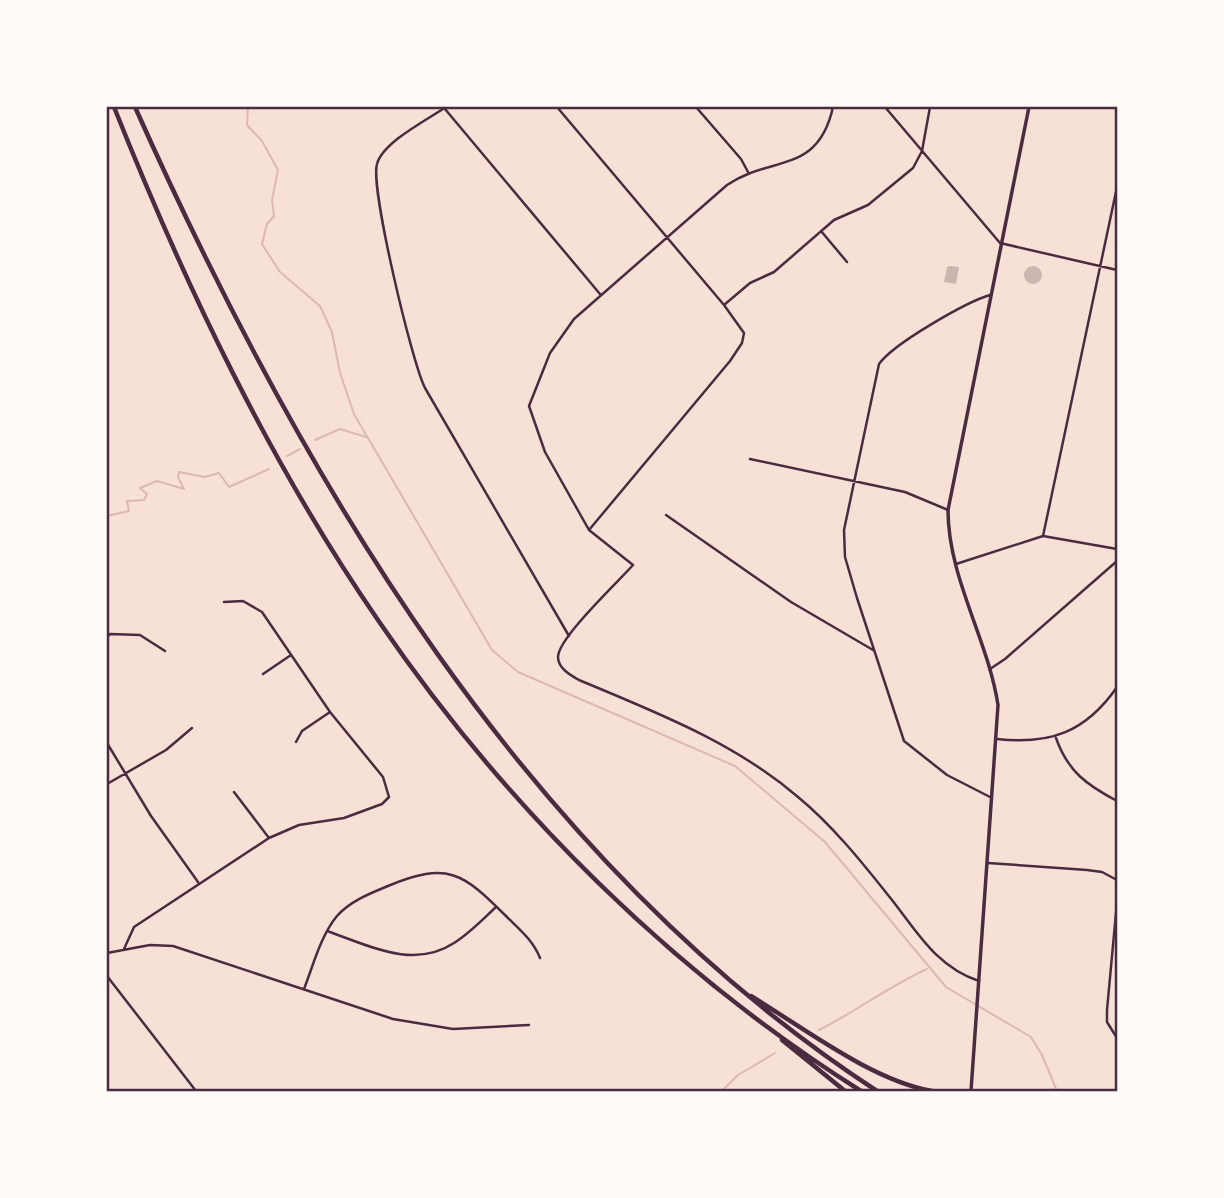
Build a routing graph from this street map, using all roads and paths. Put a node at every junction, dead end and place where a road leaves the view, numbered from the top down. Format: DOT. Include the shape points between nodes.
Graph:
graph roads {
  1 [pos="114,107"];
  2 [pos="135,107"];
  3 [pos="445,107"];
  4 [pos="557,107"];
  5 [pos="696,107"];
  6 [pos="833,107"];
  7 [pos="885,107"];
  8 [pos="930,107"];
  9 [pos="1029,107"];
  10 [pos="922,151"];
  11 [pos="748,172"];
  12 [pos="1117,187"];
  13 [pos="821,231"];
  14 [pos="667,238"];
  15 [pos="1000,243"];
  16 [pos="847,262"];
  17 [pos="1101,267"];
  18 [pos="1117,270"];
  19 [pos="600,295"];
  20 [pos="990,295"];
  21 [pos="724,305"];
  22 [pos="750,459"];
  23 [pos="855,479"];
  24 [pos="948,510"];
  25 [pos="666,515"];
  26 [pos="589,530"];
  27 [pos="1043,536"];
  28 [pos="1117,550"];
  29 [pos="1117,561"];
  30 [pos="956,564"];
  31 [pos="224,602"];
  32 [pos="569,636"];
  33 [pos="107,637"];
  34 [pos="873,649"];
  35 [pos="166,651"];
  36 [pos="291,655"];
  37 [pos="990,669"];
  38 [pos="262,674"];
  39 [pos="1117,687"];
  40 [pos="330,712"];
  41 [pos="192,728"];
  42 [pos="1056,738"];
  43 [pos="997,739"];
  44 [pos="296,742"];
  45 [pos="107,743"];
  46 [pos="125,773"];
  47 [pos="107,784"];
  48 [pos="234,792"];
  49 [pos="992,798"];
  50 [pos="1117,801"];
  51 [pos="269,838"];
  52 [pos="988,863"];
  53 [pos="1117,880"];
  54 [pos="198,882"];
  55 [pos="1117,902"];
  56 [pos="496,907"];
  57 [pos="327,931"];
  58 [pos="124,949"];
  59 [pos="107,953"];
  60 [pos="540,958"];
  61 [pos="1110,960"];
  62 [pos="1117,962"];
  63 [pos="107,976"];
  64 [pos="979,981"];
  65 [pos="735,985"];
  66 [pos="304,989"];
  67 [pos="529,1025"];
  68 [pos="772,1030"];
  69 [pos="1117,1038"];
  70 [pos="196,1091"];
  71 [pos="845,1091"];
  72 [pos="861,1091"];
  73 [pos="877,1091"];
  74 [pos="932,1091"];
  75 [pos="971,1091"];
  1 -- 68 [label="highway" via="174,248 246,395 331,547 397,648 471,743 559,840 669,946"];
  2 -- 65 [label="highway" via="196,239 277,393 439,656 572,827 648,906"];
  3 -- 19 [label="street"];
  3 -- 32 [label="street" via="400,137 376,167 383,221 414,359 425,388"];
  4 -- 14 [label="street"];
  5 -- 11 [label="street"];
  6 -- 11 [label="street" via="826,130 804,155"];
  7 -- 10 [label="street"];
  8 -- 10 [label="street"];
  9 -- 15 [label="main road"];
  10 -- 13 [label="street" via="913,168 868,205"];
  10 -- 15 [label="street"];
  11 -- 14 [label="street"];
  12 -- 17 [label="street"];
  13 -- 16 [label="street"];
  13 -- 21 [label="street" via="774,272 750,283"];
  14 -- 19 [label="street"];
  14 -- 21 [label="street"];
  15 -- 17 [label="street"];
  15 -- 20 [label="main road"];
  17 -- 18 [label="street"];
  17 -- 27 [label="street"];
  19 -- 26 [label="street" via="574,319 550,353 529,406 545,452"];
  20 -- 23 [label="street" via="970,302 883,358"];
  20 -- 24 [label="main road"];
  21 -- 26 [label="street" via="744,333 742,343"];
  22 -- 23 [label="street"];
  23 -- 24 [label="street"];
  23 -- 34 [label="street" via="844,530 845,557"];
  24 -- 30 [label="main road"];
  25 -- 34 [label="street" via="792,602"];
  26 -- 32 [label="street" via="634,565"];
  27 -- 28 [label="street"];
  27 -- 30 [label="street"];
  29 -- 37 [label="street"];
  30 -- 37 [label="main road"];
  31 -- 36 [label="street" via="256,606"];
  32 -- 64 [label="street" via="558,653 567,673 720,743 783,785 838,836 939,959"];
  33 -- 35 [label="street" via="140,635"];
  34 -- 49 [label="street" via="904,741 947,775"];
  36 -- 38 [label="street"];
  36 -- 40 [label="street"];
  37 -- 43 [label="main road" via="998,705"];
  39 -- 42 [label="street" via="1087,718"];
  40 -- 44 [label="street" via="302,731"];
  40 -- 51 [label="street" via="383,777 389,797 344,818 299,825"];
  41 -- 46 [label="street" via="166,750"];
  42 -- 43 [label="street"];
  42 -- 50 [label="street" via="1079,778"];
  43 -- 49 [label="main road"];
  45 -- 46 [label="street"];
  46 -- 47 [label="street"];
  46 -- 54 [label="street"];
  48 -- 51 [label="street"];
  49 -- 52 [label="main road"];
  51 -- 54 [label="street"];
  52 -- 53 [label="street" via="1094,871"];
  52 -- 64 [label="main road"];
  54 -- 58 [label="street" via="134,926"];
  55 -- 61 [label="street"];
  56 -- 57 [label="street" via="454,943 433,951 392,954"];
  56 -- 57 [label="street" via="474,884 429,872 356,902"];
  56 -- 60 [label="street" via="530,940"];
  57 -- 66 [label="street"];
  58 -- 59 [label="street"];
  58 -- 66 [label="street" via="173,946"];
  61 -- 62 [label="street"];
  61 -- 69 [label="street" via="1107,1022"];
  63 -- 70 [label="street"];
  64 -- 75 [label="main road"];
  65 -- 73 [label="highway"];
  65 -- 74 [label="highway" via="796,1026 882,1073"];
  66 -- 67 [label="street" via="393,1019 453,1029"];
  68 -- 71 [label="highway"];
  68 -- 72 [label="highway"];
}
